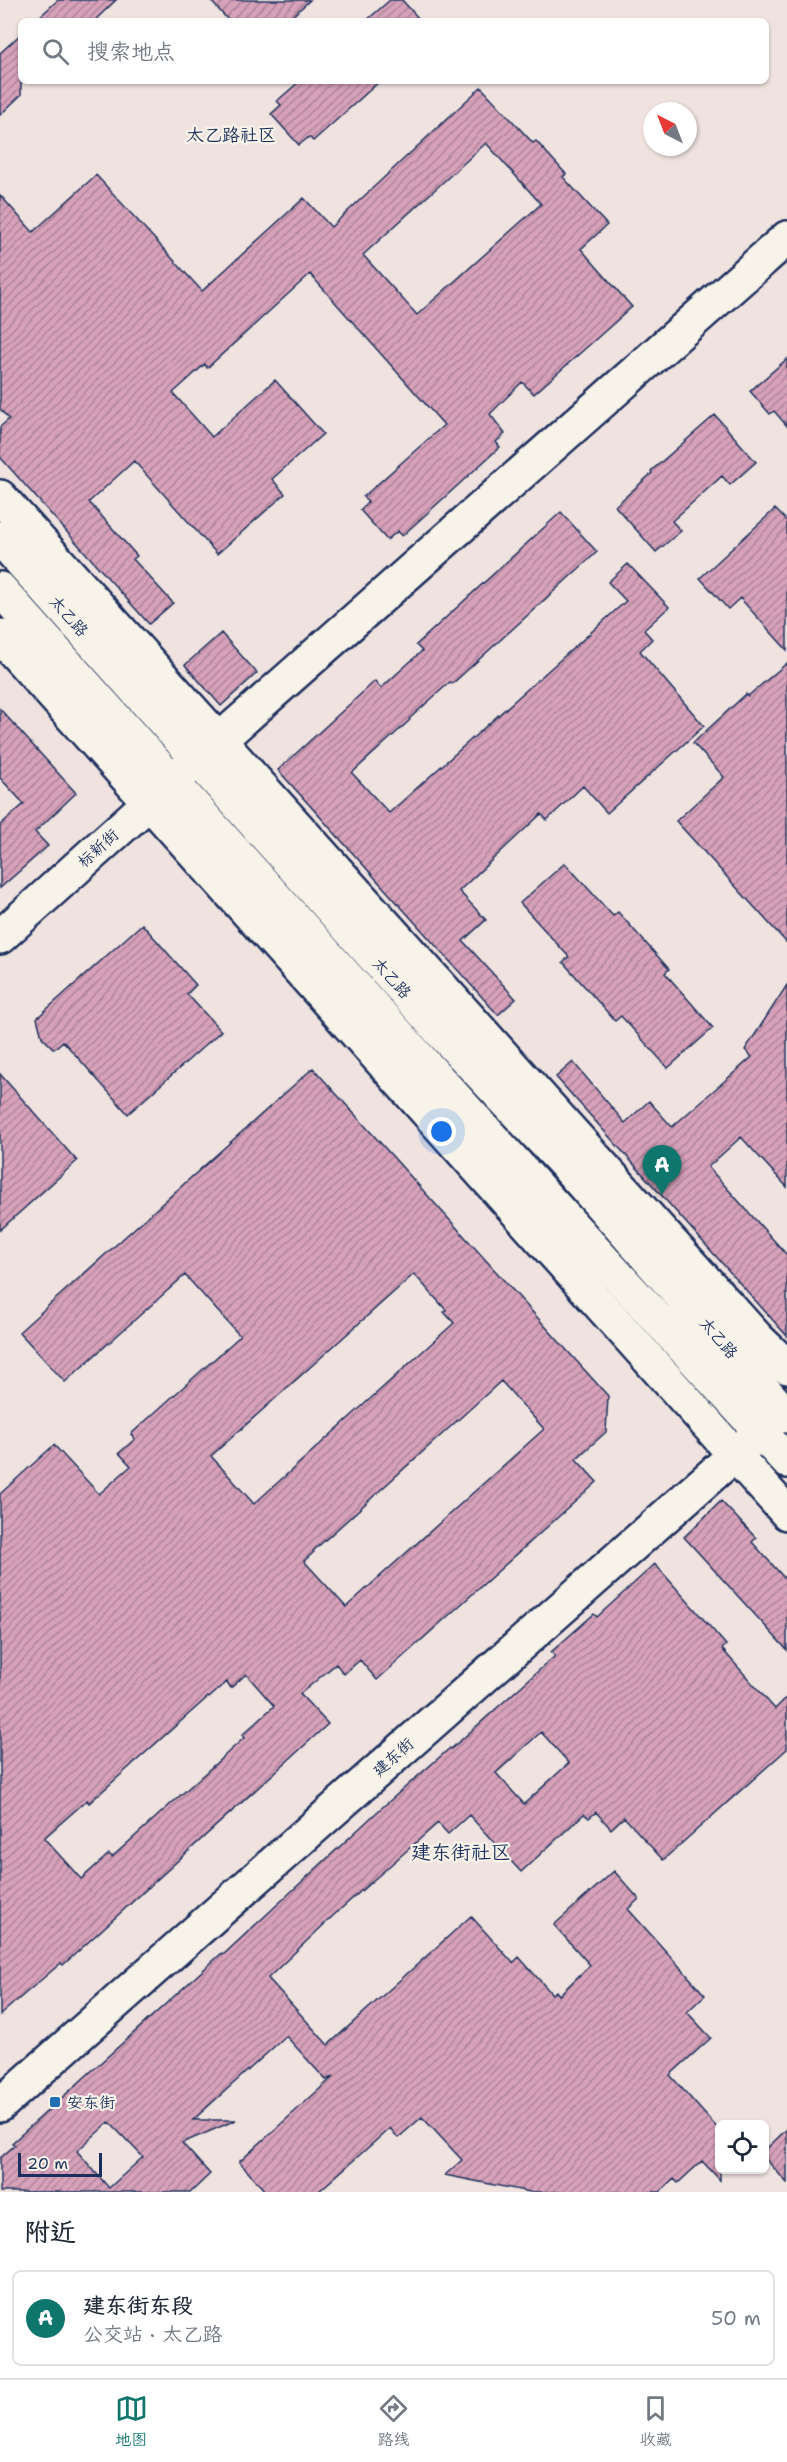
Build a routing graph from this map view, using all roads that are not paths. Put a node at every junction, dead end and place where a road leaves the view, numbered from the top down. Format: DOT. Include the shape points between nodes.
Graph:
graph roads {
  1 [pos="787,238"];
  2 [pos="0,497"];
  3 [pos="0,538"];
  4 [pos="0,589"];
  5 [pos="0,636"];
  6 [pos="207,750"];
  7 [pos="161,791"];
  8 [pos="0,937"];
  9 [pos="787,1367"];
  10 [pos="780,1417"];
  11 [pos="735,1455"];
  12 [pos="787,1461"];
  13 [pos="787,1513"];
  14 [pos="0,2105"];
  1 -- 6 [label="main road, 标新街"];
  2 -- 6 [label="main road"];
  3 -- 6 [label="main road, 太乙路"];
  4 -- 7 [label="main road, 太乙路"];
  5 -- 7 [label="main road"];
  6 -- 7 [label="main road, 标新街"];
  6 -- 9 [label="main road"];
  6 -- 10 [label="main road, 太乙路" via="440,1031 564,1162"];
  7 -- 8 [label="main road, 标新街"];
  7 -- 10 [label="main road, 太乙路" via="430,1070"];
  7 -- 11 [label="main road"];
  10 -- 11 [label="main road, 建东街"];
  10 -- 12 [label="main road, 太乙路"];
  11 -- 13 [label="main road"];
  11 -- 14 [label="main road, 建东街"];
}
